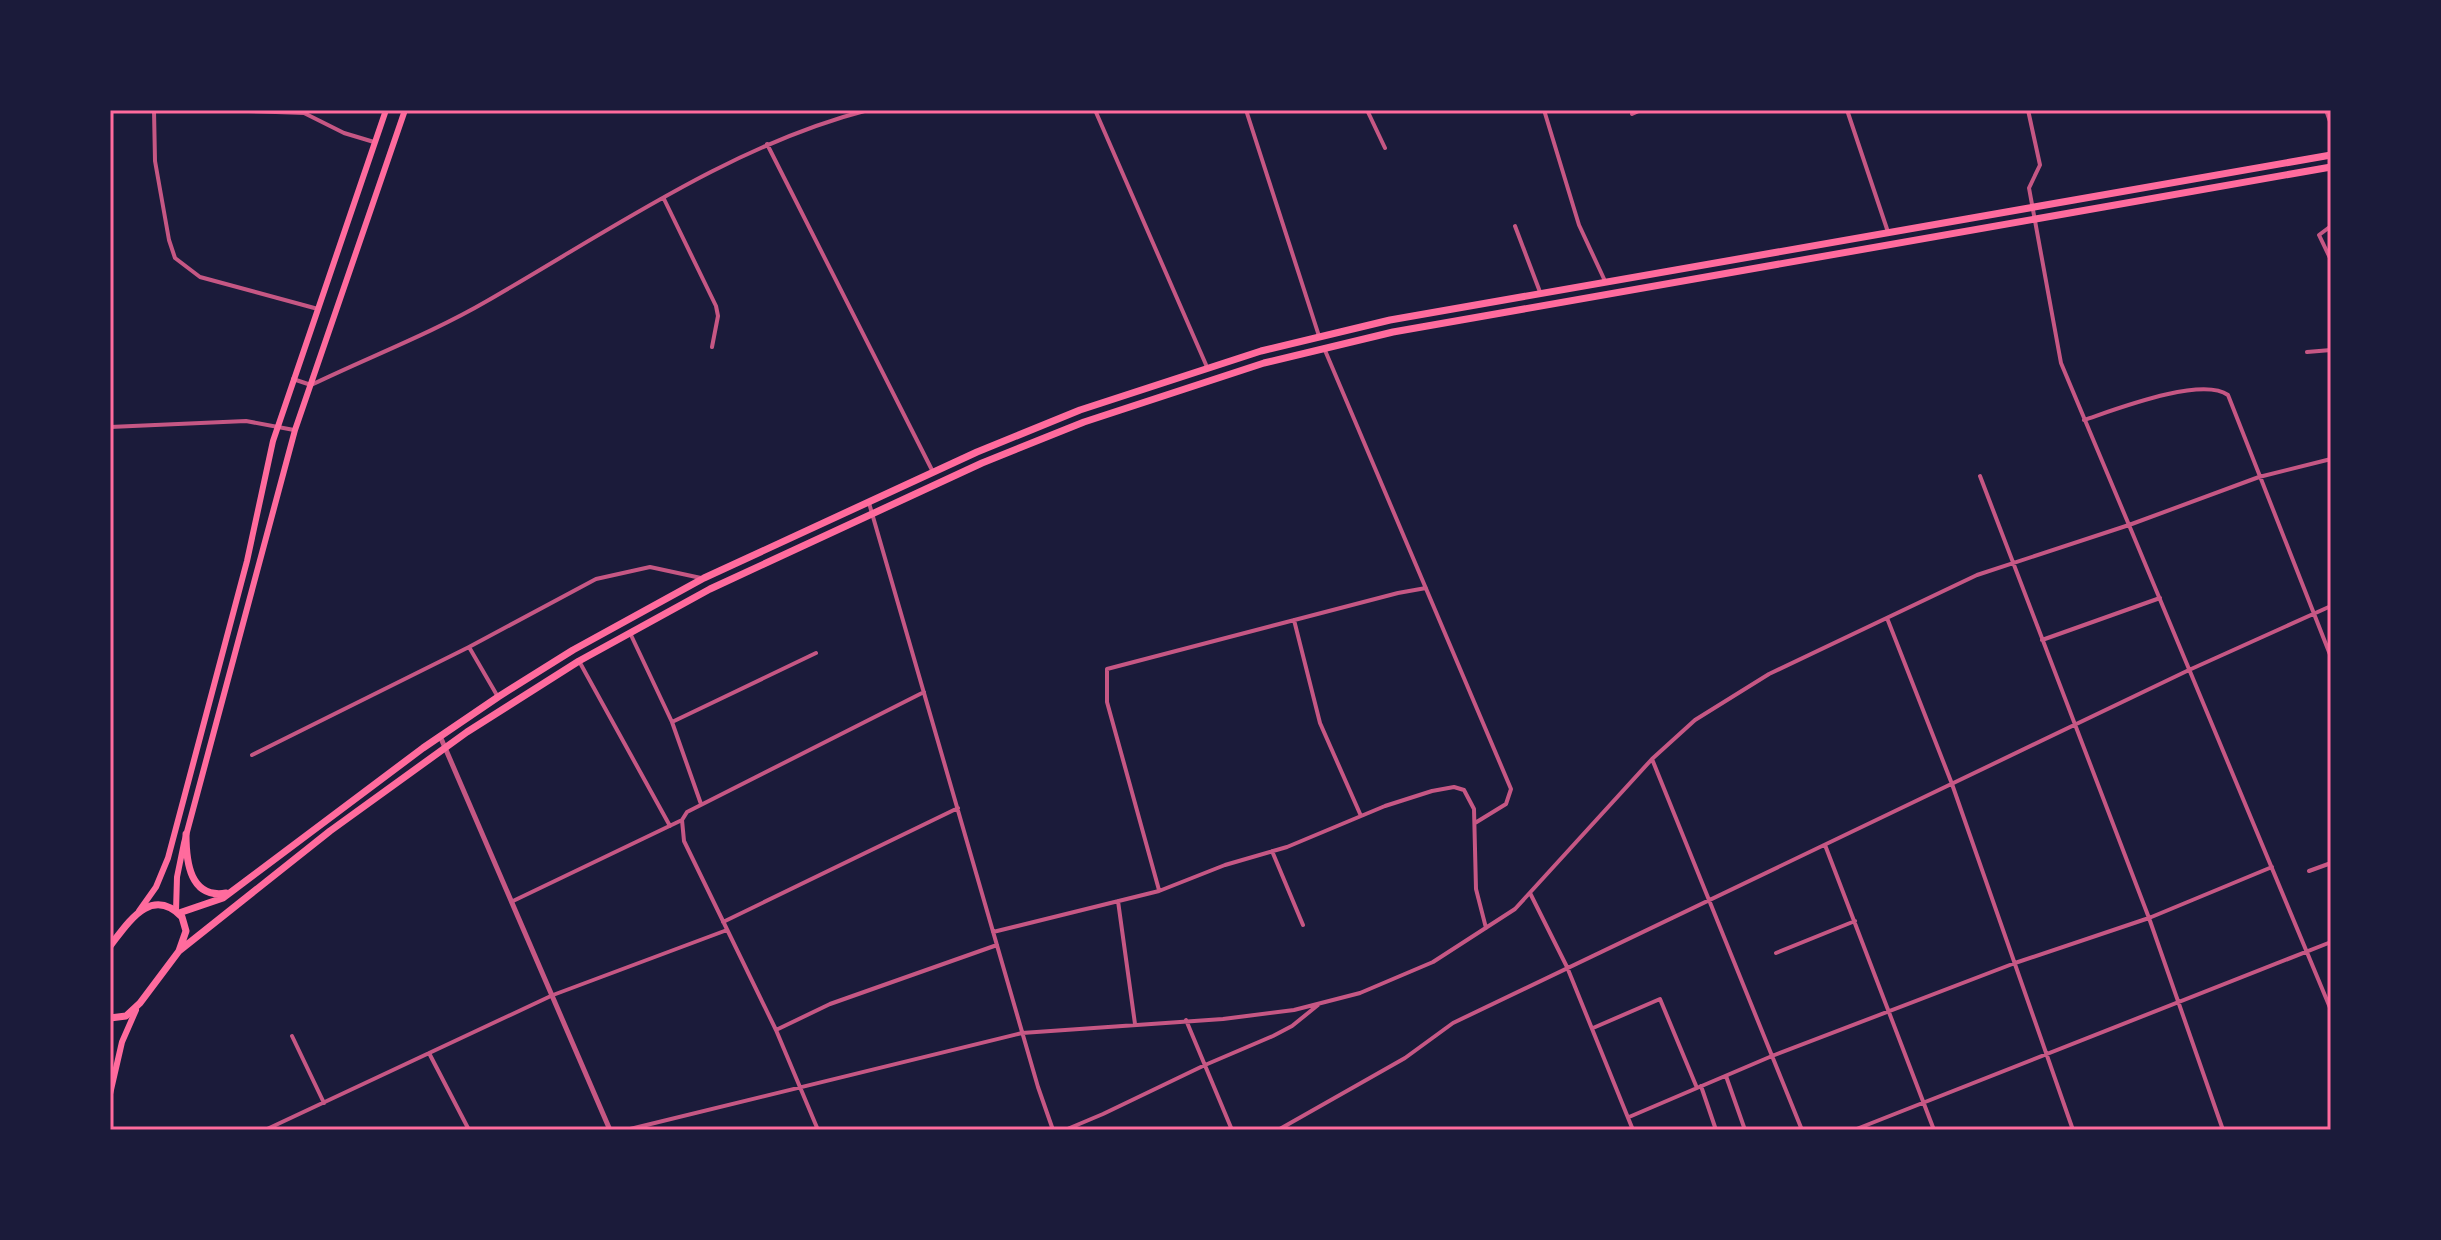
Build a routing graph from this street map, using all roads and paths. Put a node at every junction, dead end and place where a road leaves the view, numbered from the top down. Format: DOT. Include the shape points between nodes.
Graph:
graph roads {
  1 [pos="154,110"];
  2 [pos="219,110"];
  3 [pos="386,110"];
  4 [pos="405,110"];
  5 [pos="868,110"];
  6 [pos="1095,110"];
  7 [pos="1246,110"];
  8 [pos="1367,110"];
  9 [pos="1544,110"];
  10 [pos="1641,110"];
  11 [pos="1847,110"];
  12 [pos="2028,110"];
  13 [pos="2326,110"];
  14 [pos="252,111"];
  15 [pos="1632,114"];
  16 [pos="2331,124"];
  17 [pos="374,142"];
  18 [pos="767,144"];
  19 [pos="1385,148"];
  20 [pos="2331,155"];
  21 [pos="2331,167"];
  22 [pos="664,199"];
  23 [pos="2034,207"];
  24 [pos="2036,219"];
  25 [pos="1515,226"];
  26 [pos="2331,226"];
  27 [pos="1888,232"];
  28 [pos="2331,260"];
  29 [pos="1605,281"];
  30 [pos="1540,292"];
  31 [pos="318,309"];
  32 [pos="1319,336"];
  33 [pos="712,347"];
  34 [pos="1324,348"];
  35 [pos="2331,350"];
  36 [pos="2307,352"];
  37 [pos="1207,367"];
  38 [pos="293,379"];
  39 [pos="311,385"];
  40 [pos="2084,420"];
  41 [pos="278,425"];
  42 [pos="110,427"];
  43 [pos="295,430"];
  44 [pos="2331,459"];
  45 [pos="933,472"];
  46 [pos="1980,476"];
  47 [pos="2259,477"];
  48 [pos="869,503"];
  49 [pos="874,514"];
  50 [pos="2129,525"];
  51 [pos="2011,564"];
  52 [pos="704,578"];
  53 [pos="1426,588"];
  54 [pos="2160,598"];
  55 [pos="2331,606"];
  56 [pos="2313,614"];
  57 [pos="1887,618"];
  58 [pos="1294,620"];
  59 [pos="630,633"];
  60 [pos="2041,641"];
  61 [pos="469,647"];
  62 [pos="816,653"];
  63 [pos="2331,657"];
  64 [pos="579,661"];
  65 [pos="2189,670"];
  66 [pos="924,692"];
  67 [pos="498,697"];
  68 [pos="672,722"];
  69 [pos="2074,725"];
  70 [pos="440,736"];
  71 [pos="446,747"];
  72 [pos="252,755"];
  73 [pos="1652,759"];
  74 [pos="1952,784"];
  75 [pos="701,804"];
  76 [pos="958,808"];
  77 [pos="1361,816"];
  78 [pos="682,820"];
  79 [pos="1475,823"];
  80 [pos="670,826"];
  81 [pos="186,834"];
  82 [pos="1824,845"];
  83 [pos="1272,851"];
  84 [pos="2331,863"];
  85 [pos="2272,867"];
  86 [pos="2309,871"];
  87 [pos="1159,891"];
  88 [pos="232,892"];
  89 [pos="1530,893"];
  90 [pos="1709,900"];
  91 [pos="513,901"];
  92 [pos="1118,901"];
  93 [pos="177,912"];
  94 [pos="137,913"];
  95 [pos="2149,918"];
  96 [pos="1855,921"];
  97 [pos="723,922"];
  98 [pos="1303,925"];
  99 [pos="1486,928"];
  100 [pos="727,930"];
  101 [pos="993,932"];
  102 [pos="2331,942"];
  103 [pos="997,945"];
  104 [pos="110,946"];
  105 [pos="2306,950"];
  106 [pos="179,951"];
  107 [pos="1776,953"];
  108 [pos="2015,963"];
  109 [pos="1567,967"];
  110 [pos="553,995"];
  111 [pos="2177,1001"];
  112 [pos="140,1003"];
  113 [pos="1320,1003"];
  114 [pos="2331,1010"];
  115 [pos="1890,1011"];
  116 [pos="110,1018"];
  117 [pos="1186,1020"];
  118 [pos="1135,1024"];
  119 [pos="1593,1028"];
  120 [pos="776,1030"];
  121 [pos="1022,1033"];
  122 [pos="292,1036"];
  123 [pos="429,1053"];
  124 [pos="2047,1053"];
  125 [pos="1772,1056"];
  126 [pos="1205,1065"];
  127 [pos="1726,1076"];
  128 [pos="1699,1087"];
  129 [pos="800,1089"];
  130 [pos="110,1094"];
  131 [pos="1923,1102"];
  132 [pos="324,1103"];
  133 [pos="1629,1117"];
  134 [pos="272,1129"];
  135 [pos="265,1130"];
  136 [pos="469,1130"];
  137 [pos="610,1130"];
  138 [pos="626,1130"];
  139 [pos="818,1130"];
  140 [pos="1053,1130"];
  141 [pos="1065,1130"];
  142 [pos="1232,1130"];
  143 [pos="1278,1130"];
  144 [pos="1633,1130"];
  145 [pos="1716,1130"];
  146 [pos="1745,1130"];
  147 [pos="1802,1130"];
  148 [pos="1854,1130"];
  149 [pos="1934,1130"];
  150 [pos="2073,1130"];
  151 [pos="2223,1130"];
  1 -- 31 [label="street" via="155,161 175,258 200,277"];
  2 -- 14 [label="street"];
  3 -- 17 [label="main road"];
  4 -- 39 [label="main road"];
  5 -- 18 [label="street"];
  6 -- 37 [label="street"];
  7 -- 32 [label="street"];
  8 -- 19 [label="street"];
  9 -- 29 [label="street" via="1579,225"];
  10 -- 15 [label="street"];
  11 -- 27 [label="street"];
  12 -- 23 [label="street" via="2040,165 2029,188"];
  13 -- 16 [label="street"];
  14 -- 17 [label="street" via="304,113"];
  17 -- 31 [label="main road"];
  18 -- 22 [label="street"];
  18 -- 45 [label="street"];
  20 -- 23 [label="highway"];
  21 -- 24 [label="highway"];
  22 -- 33 [label="street" via="716,306"];
  22 -- 39 [label="street" via="483,304"];
  23 -- 24 [label="street"];
  23 -- 27 [label="highway"];
  24 -- 34 [label="highway" via="1482,315"];
  24 -- 40 [label="street" via="2061,363"];
  25 -- 30 [label="street"];
  26 -- 28 [label="street" via="2319,235"];
  27 -- 29 [label="highway"];
  29 -- 30 [label="highway"];
  30 -- 32 [label="highway"];
  31 -- 38 [label="main road"];
  32 -- 37 [label="highway"];
  34 -- 49 [label="highway" via="1084,422"];
  34 -- 53 [label="street"];
  35 -- 36 [label="street"];
  37 -- 45 [label="highway" via="1080,410"];
  38 -- 39 [label="street"];
  38 -- 41 [label="main road"];
  39 -- 43 [label="main road"];
  40 -- 47 [label="street" via="2153,397 2221,390 2228,395"];
  40 -- 50 [label="street"];
  41 -- 42 [label="street" via="246,421"];
  41 -- 43 [label="street"];
  41 -- 94 [label="main road" via="168,858"];
  43 -- 81 [label="main road"];
  44 -- 47 [label="street"];
  45 -- 48 [label="highway"];
  46 -- 51 [label="street"];
  47 -- 50 [label="street"];
  47 -- 56 [label="street"];
  48 -- 49 [label="street"];
  48 -- 52 [label="highway"];
  49 -- 59 [label="highway" via="710,589"];
  49 -- 66 [label="street"];
  50 -- 51 [label="street"];
  50 -- 54 [label="street"];
  51 -- 57 [label="street"];
  51 -- 60 [label="street"];
  52 -- 61 [label="street" via="650,567 596,579"];
  52 -- 67 [label="highway"];
  53 -- 58 [label="street"];
  53 -- 79 [label="street" via="1511,789 1506,804"];
  54 -- 60 [label="street"];
  54 -- 65 [label="street"];
  55 -- 56 [label="street"];
  56 -- 63 [label="street"];
  56 -- 65 [label="street"];
  57 -- 73 [label="street" via="1769,674 1695,720"];
  57 -- 74 [label="street"];
  58 -- 77 [label="street" via="1320,723"];
  58 -- 87 [label="street" via="1107,669 1107,702"];
  59 -- 64 [label="highway"];
  59 -- 68 [label="street"];
  60 -- 69 [label="street"];
  61 -- 67 [label="street"];
  61 -- 72 [label="street"];
  62 -- 68 [label="street"];
  64 -- 71 [label="highway"];
  64 -- 80 [label="street"];
  65 -- 69 [label="street"];
  65 -- 85 [label="street"];
  66 -- 75 [label="street"];
  66 -- 76 [label="street"];
  67 -- 70 [label="highway"];
  68 -- 75 [label="street"];
  69 -- 74 [label="street"];
  69 -- 95 [label="street"];
  70 -- 71 [label="street"];
  70 -- 88 [label="highway"];
  71 -- 91 [label="street"];
  71 -- 106 [label="highway"];
  73 -- 89 [label="street"];
  73 -- 90 [label="street"];
  74 -- 82 [label="street"];
  74 -- 108 [label="street"];
  75 -- 78 [label="street"];
  76 -- 97 [label="street"];
  76 -- 101 [label="street"];
  77 -- 79 [label="street" via="1454,787 1471,800"];
  77 -- 83 [label="street"];
  78 -- 80 [label="street"];
  78 -- 97 [label="street" via="684,841"];
  79 -- 99 [label="street" via="1476,889"];
  80 -- 91 [label="street"];
  81 -- 88 [label="highway" via="188,868 196,882 214,894"];
  81 -- 93 [label="main road" via="177,877"];
  82 -- 90 [label="street"];
  82 -- 96 [label="street"];
  83 -- 87 [label="street"];
  83 -- 98 [label="street"];
  84 -- 86 [label="street"];
  85 -- 95 [label="street"];
  85 -- 105 [label="street"];
  87 -- 92 [label="street"];
  88 -- 93 [label="highway"];
  89 -- 99 [label="street"];
  89 -- 109 [label="street"];
  90 -- 109 [label="street"];
  90 -- 125 [label="street"];
  91 -- 110 [label="street"];
  92 -- 101 [label="street"];
  92 -- 118 [label="street"];
  93 -- 94 [label="highway" via="158,905"];
  93 -- 106 [label="highway" via="186,931"];
  94 -- 104 [label="highway"];
  95 -- 108 [label="street"];
  95 -- 111 [label="street"];
  96 -- 107 [label="street"];
  96 -- 115 [label="street"];
  97 -- 100 [label="street"];
  99 -- 113 [label="street" via="1433,962 1360,993"];
  100 -- 110 [label="street"];
  100 -- 120 [label="street"];
  101 -- 103 [label="street"];
  102 -- 105 [label="street"];
  103 -- 120 [label="street" via="830,1004"];
  103 -- 121 [label="street"];
  105 -- 111 [label="street"];
  105 -- 114 [label="street"];
  106 -- 112 [label="highway"];
  108 -- 115 [label="street"];
  108 -- 124 [label="street"];
  109 -- 119 [label="street"];
  109 -- 143 [label="street" via="1453,1023 1405,1058"];
  110 -- 123 [label="street"];
  110 -- 137 [label="street"];
  111 -- 124 [label="street"];
  111 -- 151 [label="street"];
  112 -- 116 [label="highway" via="126,1016"];
  112 -- 130 [label="main road" via="129,1021"];
  113 -- 117 [label="street"];
  113 -- 126 [label="street" via="1292,1026"];
  115 -- 125 [label="street"];
  115 -- 131 [label="street"];
  117 -- 118 [label="street"];
  117 -- 126 [label="street"];
  118 -- 121 [label="street"];
  119 -- 128 [label="street" via="1660,999"];
  119 -- 133 [label="street"];
  120 -- 129 [label="street"];
  121 -- 129 [label="street"];
  121 -- 140 [label="street"];
  122 -- 132 [label="street"];
  123 -- 132 [label="street"];
  123 -- 136 [label="street"];
  124 -- 131 [label="street"];
  124 -- 150 [label="street"];
  125 -- 127 [label="street"];
  125 -- 147 [label="street"];
  126 -- 141 [label="street"];
  126 -- 142 [label="street"];
  127 -- 128 [label="street"];
  127 -- 146 [label="street"];
  128 -- 133 [label="street"];
  128 -- 145 [label="street"];
  129 -- 138 [label="street"];
  129 -- 139 [label="street"];
  131 -- 148 [label="street"];
  131 -- 149 [label="street"];
  132 -- 134 [label="street"];
  133 -- 144 [label="street"];
  134 -- 135 [label="street"];
}
